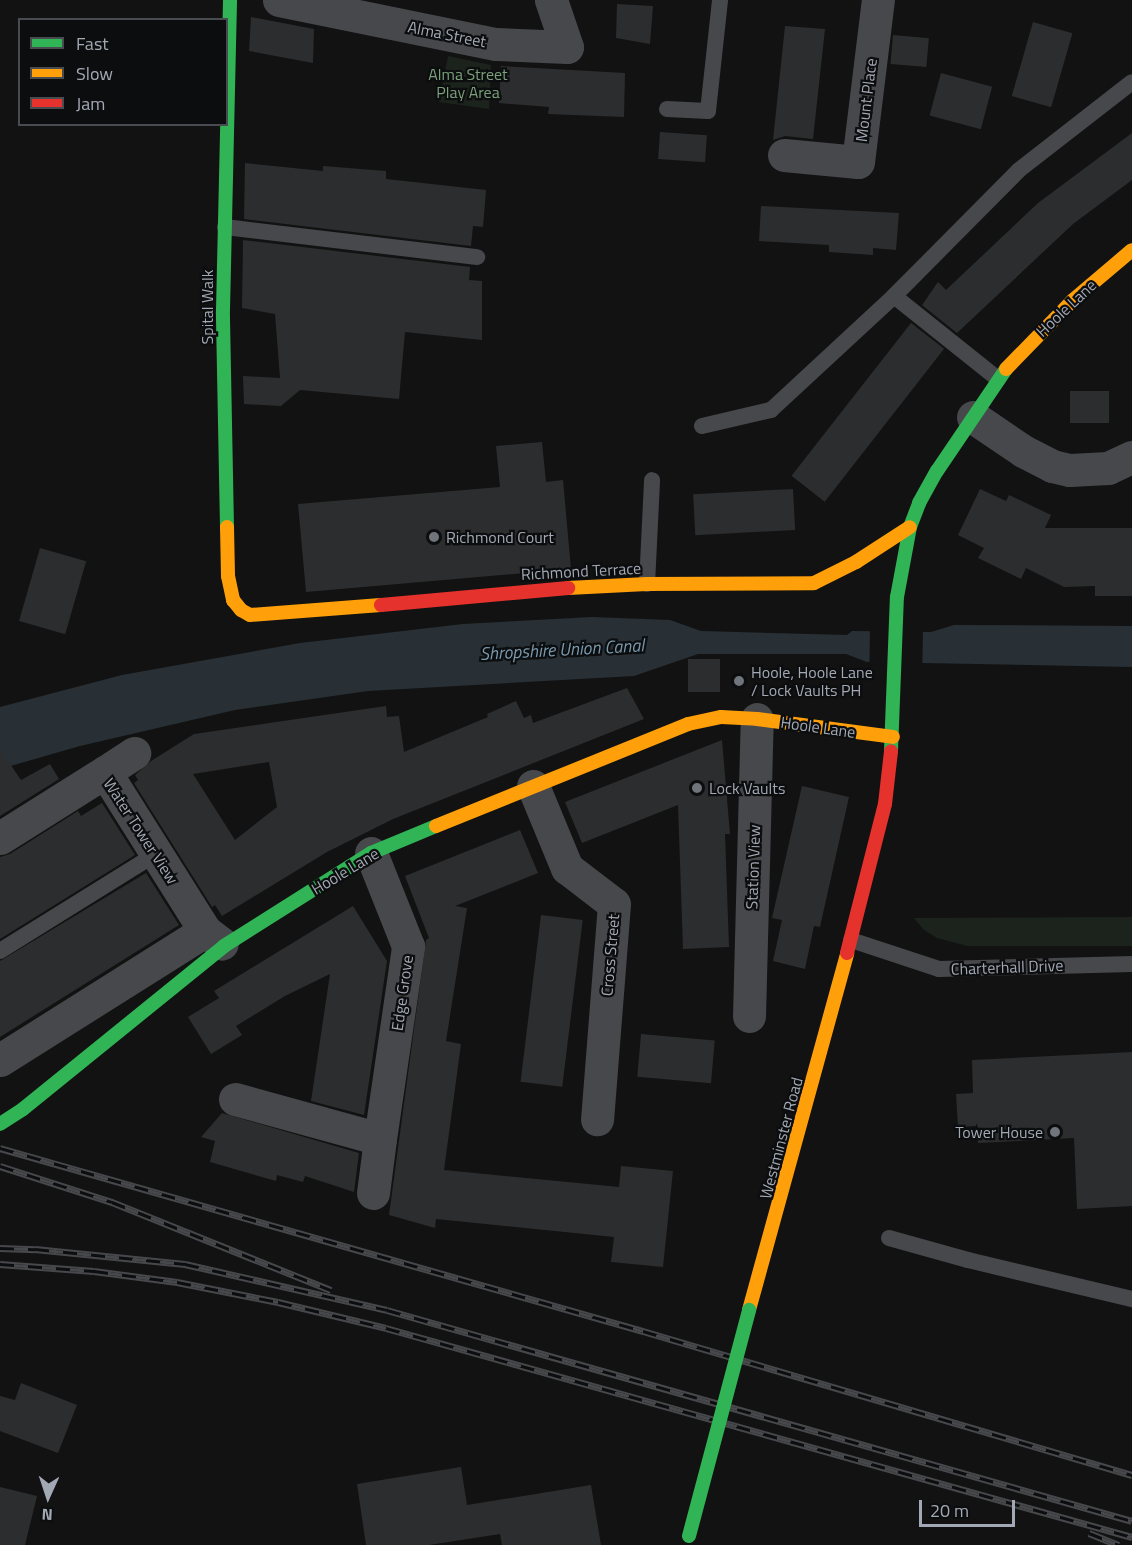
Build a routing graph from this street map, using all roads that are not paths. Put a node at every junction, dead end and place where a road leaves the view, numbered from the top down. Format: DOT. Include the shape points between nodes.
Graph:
graph roads {
  1 [pos="230,0"];
  2 [pos="279,0"];
  3 [pos="551,0"];
  4 [pos="720,0"];
  5 [pos="878,0"];
  6 [pos="1132,82"];
  7 [pos="228,91"];
  8 [pos="668,109"];
  9 [pos="227,126"];
  10 [pos="784,155"];
  11 [pos="225,227"];
  12 [pos="1132,250"];
  13 [pos="477,257"];
  14 [pos="894,296"];
  15 [pos="998,379"];
  16 [pos="973,417"];
  17 [pos="702,426"];
  18 [pos="1132,457"];
  19 [pos="652,480"];
  20 [pos="910,527"];
  21 [pos="647,584"];
  22 [pos="242,610"];
  23 [pos="757,719"];
  24 [pos="893,737"];
  25 [pos="134,753"];
  26 [pos="105,772"];
  27 [pos="533,786"];
  28 [pos="0,838"];
  29 [pos="371,853"];
  30 [pos="156,854"];
  31 [pos="214,938"];
  32 [pos="851,940"];
  33 [pos="0,951"];
  34 [pos="1132,964"];
  35 [pos="749,1016"];
  36 [pos="0,1060"];
  37 [pos="235,1099"];
  38 [pos="597,1119"];
  39 [pos="0,1124"];
  40 [pos="380,1139"];
  41 [pos="373,1193"];
  42 [pos="889,1238"];
  43 [pos="1132,1299"];
  44 [pos="688,1541"];
  1 -- 7 [label="street, Spital Walk"];
  2 -- 3 [label="street, Alma Street" via="496,44 567,47"];
  4 -- 8 [label="lane" via="708,111"];
  5 -- 10 [label="street, Mount Place" via="858,162"];
  6 -- 14 [label="lane" via="1019,170"];
  9 -- 11 [label="street, Spital Walk"];
  11 -- 13 [label="lane"];
  11 -- 22 [label="street, Spital Walk" via="228,576 233,600"];
  12 -- 15 [label="street, Hoole Lane" via="1064,308"];
  14 -- 15 [label="lane"];
  14 -- 17 [label="lane" via="771,410"];
  15 -- 16 [label="street, Hoole Lane"];
  16 -- 18 [label="street" via="1052,466 1070,470 1108,468"];
  16 -- 20 [label="street, Hoole Lane" via="933,479"];
  19 -- 21 [label="lane"];
  20 -- 21 [label="street, Richmond Terrace" via="856,562 814,583"];
  20 -- 24 [label="street, Hoole Lane" via="897,607"];
  21 -- 22 [label="street, Richmond Terrace" via="512,591 283,614 250,615"];
  23 -- 24 [label="street, Hoole Lane"];
  23 -- 27 [label="street, Hoole Lane" via="721,717 688,724"];
  23 -- 35 [label="street, Station View"];
  24 -- 32 [label="street, Westminster Road" via="885,804"];
  25 -- 26 [label="street"];
  26 -- 28 [label="street, Water Tower View"];
  26 -- 30 [label="street, Water Tower View"];
  27 -- 29 [label="street, Hoole Lane"];
  27 -- 38 [label="street, Cross Street" via="567,868 615,904"];
  29 -- 31 [label="street, Hoole Lane"];
  29 -- 40 [label="street, Edge Grove" via="408,946"];
  30 -- 31 [label="street, Water Tower View"];
  30 -- 33 [label="lane"];
  31 -- 36 [label="street, Hoole Lane"];
  31 -- 39 [label="street, Hoole Lane" via="23,1109"];
  32 -- 34 [label="lane, Charterhall Drive" via="939,969"];
  32 -- 44 [label="street, Westminster Road, bridge"];
  37 -- 40 [label="street"];
  40 -- 41 [label="street, Edge Grove"];
  42 -- 43 [label="lane"];
}
